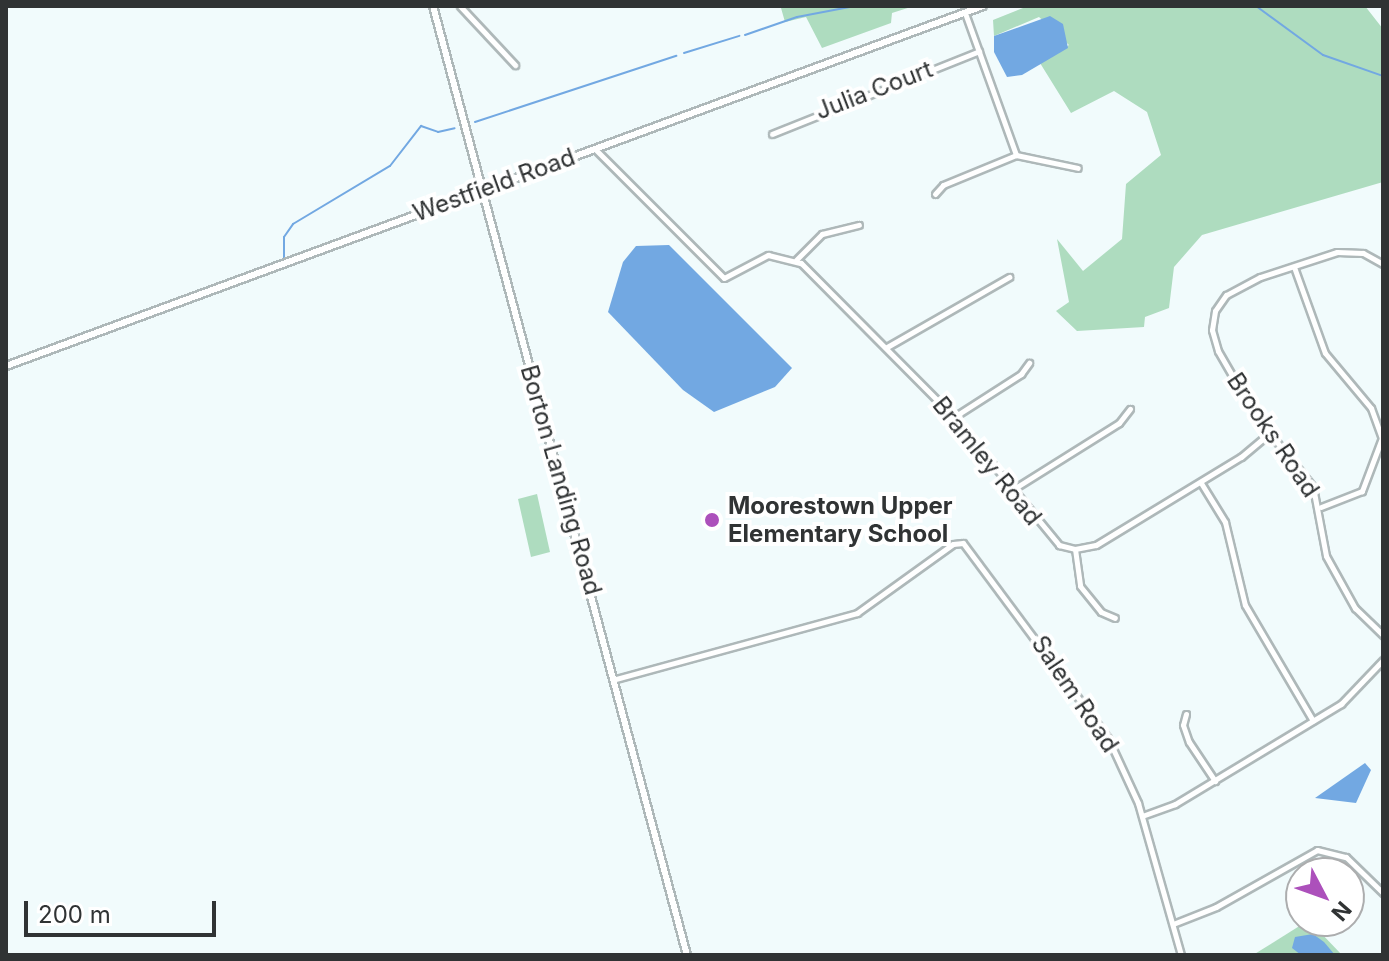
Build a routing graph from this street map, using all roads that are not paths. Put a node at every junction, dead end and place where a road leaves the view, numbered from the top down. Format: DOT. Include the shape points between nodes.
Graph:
graph roads {
  1 [pos="433,6"];
  2 [pos="460,6"];
  3 [pos="983,6"];
  4 [pos="965,13"];
  5 [pos="979,51"];
  6 [pos="515,65"];
  7 [pos="772,134"];
  8 [pos="595,149"];
  9 [pos="1016,155"];
  10 [pos="1078,168"];
  11 [pos="481,190"];
  12 [pos="935,194"];
  13 [pos="859,225"];
  14 [pos="796,260"];
  15 [pos="1383,264"];
  16 [pos="1294,267"];
  17 [pos="1009,277"];
  18 [pos="887,347"];
  19 [pos="1029,363"];
  20 [pos="6,366"];
  21 [pos="1130,409"];
  22 [pos="954,417"];
  23 [pos="1268,434"];
  24 [pos="1201,483"];
  25 [pos="1012,490"];
  26 [pos="1321,507"];
  27 [pos="1075,549"];
  28 [pos="1115,618"];
  29 [pos="1383,635"];
  30 [pos="1383,660"];
  31 [pos="616,679"];
  32 [pos="1186,714"];
  33 [pos="1313,721"];
  34 [pos="1215,781"];
  35 [pos="1142,816"];
  36 [pos="1383,893"];
  37 [pos="1173,924"];
  38 [pos="687,955"];
  39 [pos="1181,955"];
  1 -- 11 [label="street, Borton Landing Road"];
  2 -- 6 [label="street"];
  3 -- 4 [label="street, Westfield Road"];
  4 -- 5 [label="street"];
  4 -- 8 [label="street, Westfield Road"];
  5 -- 7 [label="street, Julia Court"];
  5 -- 9 [label="street"];
  8 -- 11 [label="street, Westfield Road"];
  8 -- 14 [label="street" via="728,278 761,256"];
  9 -- 10 [label="street"];
  9 -- 12 [label="street" via="943,185"];
  11 -- 20 [label="street, Westfield Road"];
  11 -- 31 [label="street, Borton Landing Road"];
  13 -- 14 [label="street" via="822,234"];
  14 -- 18 [label="street, Bramley Road"];
  15 -- 16 [label="street, Brooks Road" via="1346,251"];
  16 -- 23 [label="street, Brooks Road" via="1238,287 1221,300 1214,317 1218,351"];
  16 -- 26 [label="street" via="1325,353 1371,408 1382,438 1362,491"];
  17 -- 18 [label="street"];
  18 -- 22 [label="street, Bramley Road"];
  19 -- 22 [label="street" via="1021,374"];
  21 -- 25 [label="street" via="1119,423"];
  22 -- 25 [label="street, Bramley Road"];
  23 -- 24 [label="street"];
  23 -- 26 [label="street, Brooks Road" via="1308,478"];
  24 -- 27 [label="street" via="1096,545"];
  24 -- 33 [label="street" via="1225,522 1245,605"];
  25 -- 27 [label="street, Bramley Road" via="1046,534"];
  26 -- 29 [label="street, Brooks Road" via="1326,556 1355,608"];
  27 -- 28 [label="street" via="1080,586 1101,612"];
  30 -- 33 [label="street" via="1356,692"];
  31 -- 35 [label="street, Salem Road" via="857,613 953,544 963,543 1097,720"];
  31 -- 38 [label="street, Borton Landing Road"];
  32 -- 34 [label="street" via="1183,725 1189,742"];
  33 -- 34 [label="street"];
  34 -- 35 [label="street"];
  35 -- 37 [label="street, Salem Road"];
  36 -- 37 [label="street" via="1346,857 1317,850 1216,907"];
  37 -- 39 [label="street, Salem Road"];
}
